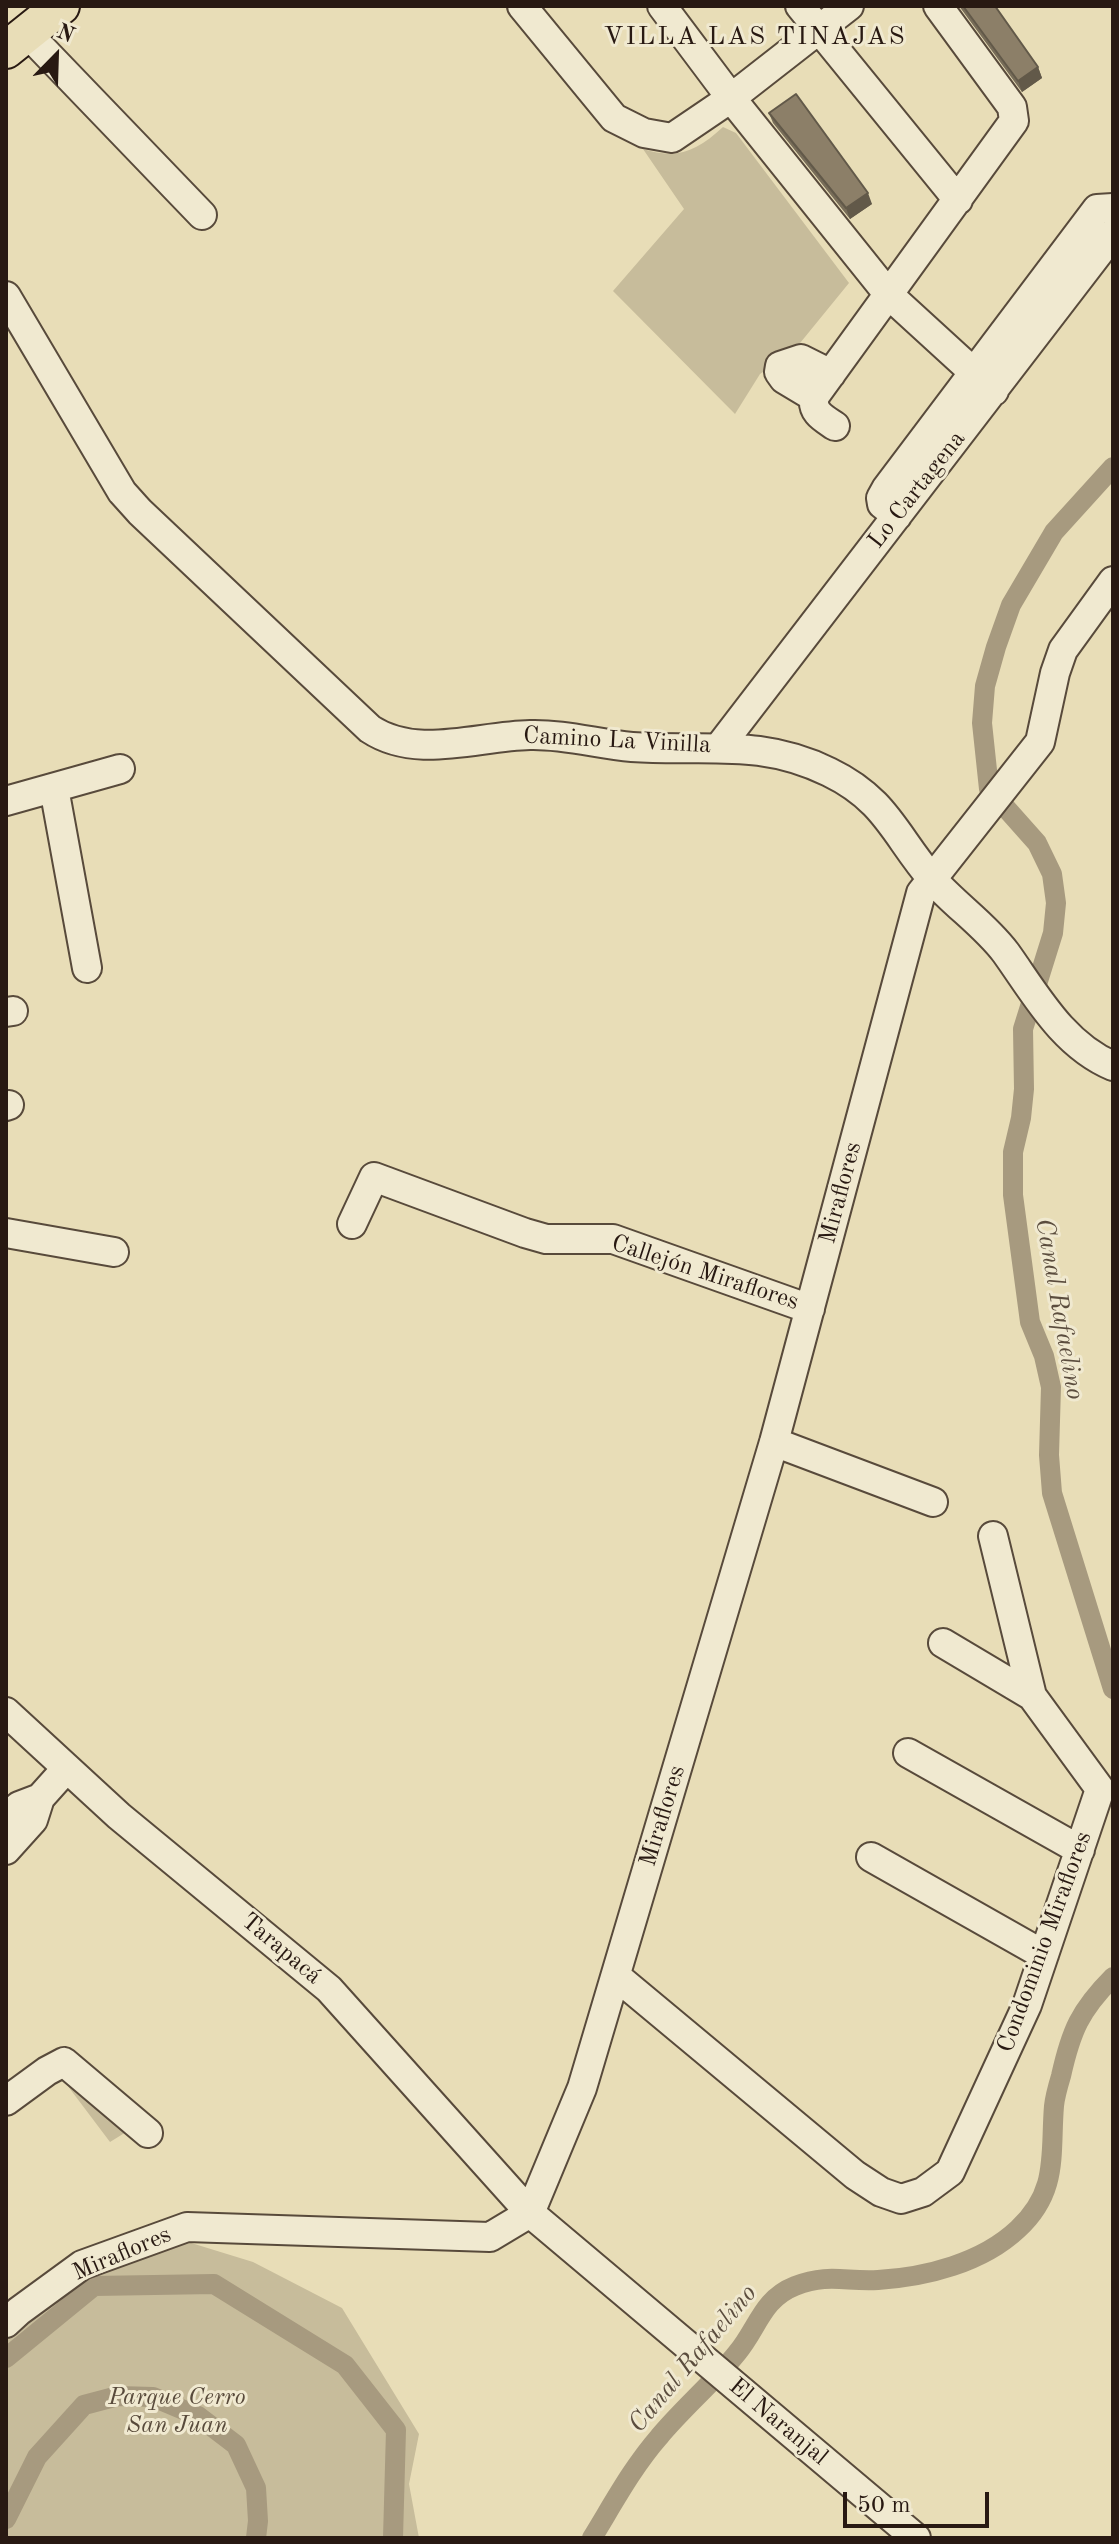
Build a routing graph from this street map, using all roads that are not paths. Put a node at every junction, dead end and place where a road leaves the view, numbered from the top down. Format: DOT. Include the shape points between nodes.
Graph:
graph roads {
  1 [pos="61,6"];
  2 [pos="522,6"];
  3 [pos="662,6"];
  4 [pos="800,6"];
  5 [pos="849,6"];
  6 [pos="938,6"];
  7 [pos="818,30"];
  8 [pos="16,41"];
  9 [pos="731,98"];
  10 [pos="958,200"];
  11 [pos="1113,208"];
  12 [pos="202,215"];
  13 [pos="1113,234"];
  14 [pos="889,295"];
  15 [pos="6,296"];
  16 [pos="984,381"];
  17 [pos="835,426"];
  18 [pos="1113,581"];
  19 [pos="720,746"];
  20 [pos="120,769"];
  21 [pos="54,788"];
  22 [pos="6,801"];
  23 [pos="933,879"];
  24 [pos="87,968"];
  25 [pos="1113,1066"];
  26 [pos="352,1224"];
  27 [pos="6,1233"];
  28 [pos="114,1252"];
  29 [pos="810,1309"];
  30 [pos="774,1442"];
  31 [pos="933,1502"];
  32 [pos="993,1536"];
  33 [pos="943,1643"];
  34 [pos="1032,1696"];
  35 [pos="6,1712"];
  36 [pos="908,1753"];
  37 [pos="66,1769"];
  38 [pos="40,1798"];
  39 [pos="6,1818"];
  40 [pos="6,1850"];
  41 [pos="1080,1850"];
  42 [pos="871,1857"];
  43 [pos="1044,1955"];
  44 [pos="616,1976"];
  45 [pos="6,2101"];
  46 [pos="148,2133"];
  47 [pos="530,2213"];
  48 [pos="6,2323"];
  49 [pos="916,2538"];
  1 -- 8 [label="main road"];
  2 -- 9 [label="street" via="614,118 644,133 672,138"];
  3 -- 9 [label="street"];
  4 -- 7 [label="street"];
  5 -- 7 [label="street"];
  6 -- 10 [label="street" via="1015,113 1013,125"];
  7 -- 9 [label="street"];
  7 -- 10 [label="street"];
  8 -- 12 [label="street"];
  9 -- 14 [label="street"];
  10 -- 14 [label="street"];
  11 -- 16 [label="street" via="1097,209"];
  13 -- 16 [label="street, Lo Cartagena"];
  14 -- 16 [label="street"];
  14 -- 17 [label="street" via="813,403 817,413"];
  15 -- 19 [label="street, Camino La Vinilla" via="122,492 379,734 408,745 534,735 632,747"];
  16 -- 19 [label="street, Lo Cartagena" via="897,516"];
  18 -- 23 [label="street, Miraflores" via="1063,650 1040,742"];
  19 -- 23 [label="street, Camino La Vinilla" via="788,756 845,780 877,805"];
  20 -- 21 [label="street"];
  21 -- 22 [label="street"];
  21 -- 24 [label="street"];
  23 -- 25 [label="street, Camino La Vinilla" via="987,930 1043,1007 1081,1046"];
  23 -- 29 [label="street, Miraflores" via="921,893"];
  26 -- 29 [label="street, Callejón Miraflores" via="374,1177 546,1239 613,1239"];
  27 -- 28 [label="street"];
  29 -- 30 [label="street, Miraflores"];
  30 -- 31 [label="street"];
  30 -- 44 [label="street, Miraflores"];
  32 -- 34 [label="street"];
  33 -- 34 [label="street, Condominio Miraflores"];
  34 -- 41 [label="street, Condominio Miraflores" via="1100,1789"];
  35 -- 37 [label="street, Tarapacá"];
  36 -- 41 [label="street"];
  37 -- 38 [label="street"];
  37 -- 47 [label="street, Tarapacá" via="329,1989"];
  38 -- 39 [label="street"];
  38 -- 40 [label="street" via="33,1820"];
  41 -- 43 [label="street, Condominio Miraflores"];
  42 -- 43 [label="street"];
  43 -- 44 [label="street, Condominio Miraflores" via="1027,2005 950,2172 923,2192 901,2199 855,2175"];
  44 -- 47 [label="street, Miraflores" via="582,2088"];
  45 -- 46 [label="street" via="64,2062"];
  47 -- 48 [label="street, Miraflores" via="490,2237 187,2227 82,2265"];
  47 -- 49 [label="street, El Naranjal"];
}
